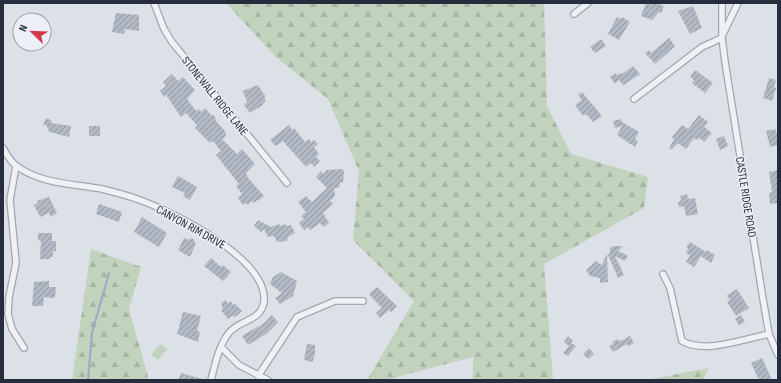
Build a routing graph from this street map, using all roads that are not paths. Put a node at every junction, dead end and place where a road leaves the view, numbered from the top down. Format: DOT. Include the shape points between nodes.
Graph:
graph roads {
  1 [pos="154,3"];
  2 [pos="588,3"];
  3 [pos="722,3"];
  4 [pos="738,3"];
  5 [pos="574,14"];
  6 [pos="722,38"];
  7 [pos="634,99"];
  8 [pos="3,148"];
  9 [pos="16,166"];
  10 [pos="287,183"];
  11 [pos="663,274"];
  12 [pos="363,301"];
  13 [pos="769,334"];
  14 [pos="221,347"];
  15 [pos="24,348"];
  16 [pos="778,354"];
  17 [pos="258,376"];
  18 [pos="211,380"];
  19 [pos="268,380"];
  1 -- 10 [label="street, STONEWALL RIDGE LANE" via="172,42"];
  2 -- 5 [label="street"];
  3 -- 6 [label="street, CASTLE RIDGE ROAD"];
  4 -- 6 [label="street"];
  6 -- 7 [label="street" via="702,47"];
  6 -- 13 [label="street, CASTLE RIDGE ROAD"];
  8 -- 9 [label="street, CANYON RIM DRIVE"];
  9 -- 14 [label="street, CANYON RIM DRIVE" via="32,176 103,189 138,199 224,243 252,270 261,283 264,302 260,313 228,333"];
  9 -- 15 [label="street" via="10,200 16,263 8,314 12,329"];
  11 -- 13 [label="street" via="670,288 682,341 687,344 705,347"];
  12 -- 17 [label="street" via="335,300 297,317"];
  13 -- 16 [label="street, CASTLE RIDGE ROAD"];
  14 -- 17 [label="street" via="239,365"];
  14 -- 18 [label="street, CANYON RIM DRIVE"];
  17 -- 19 [label="street"];
}
